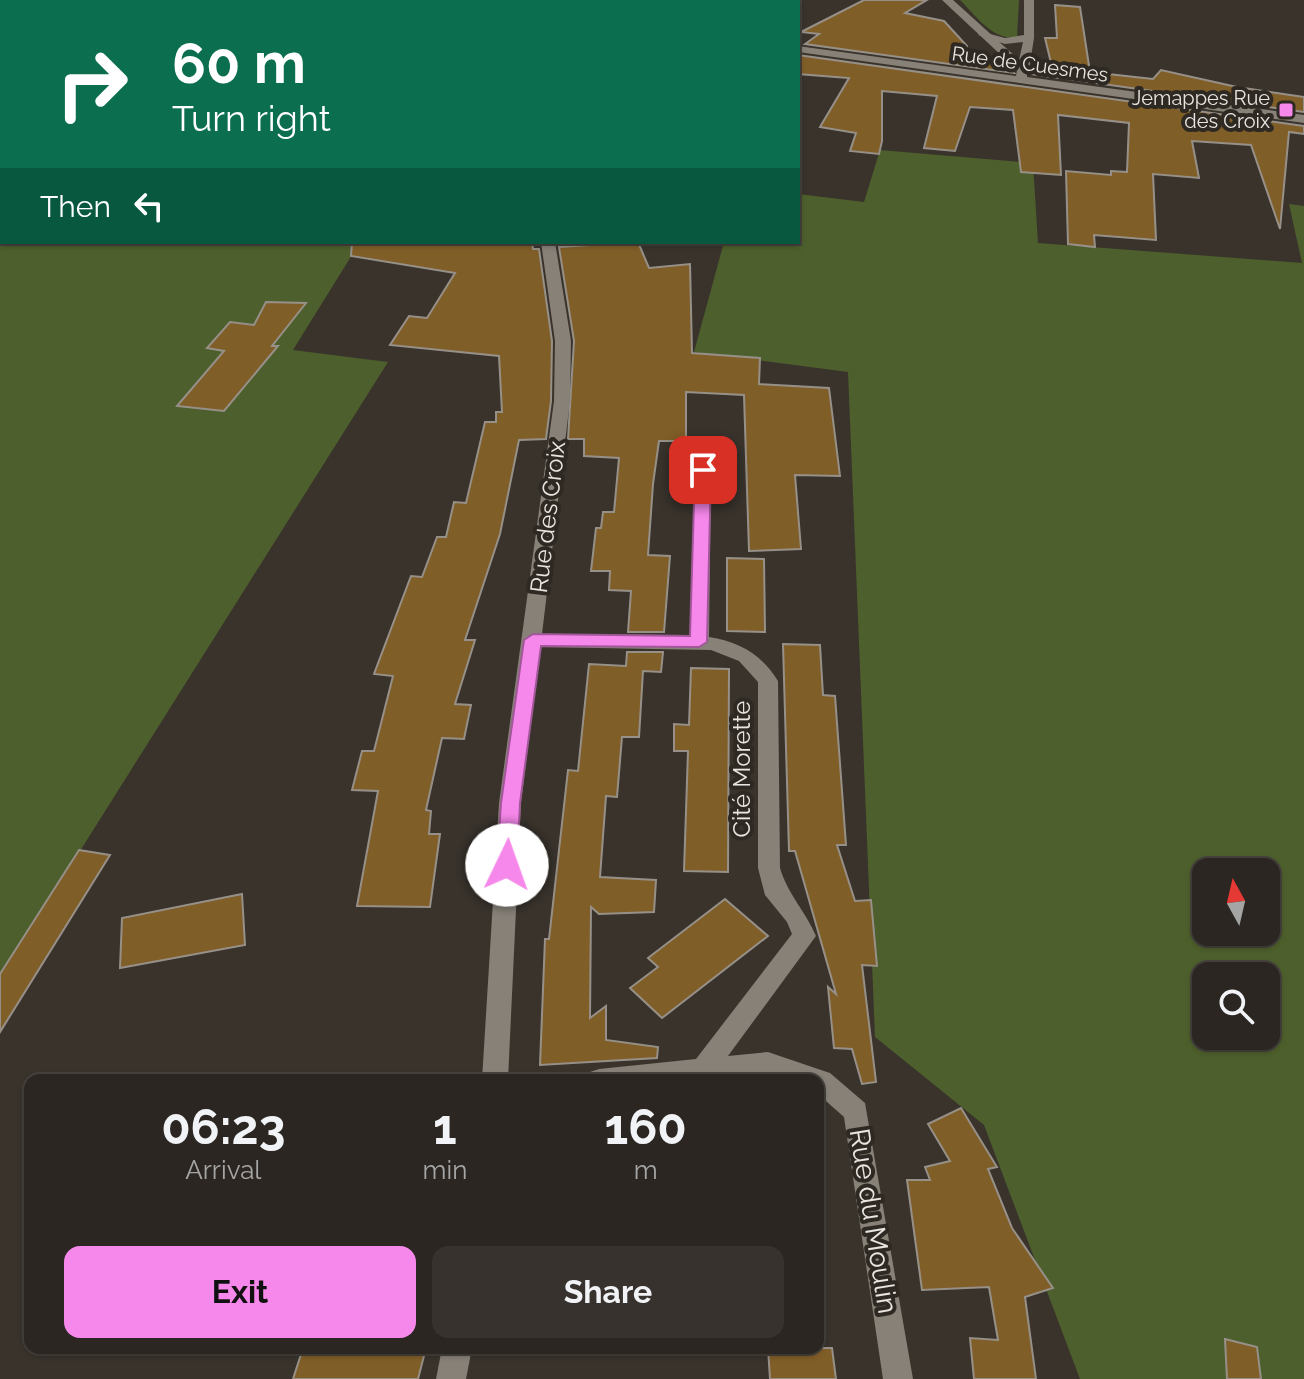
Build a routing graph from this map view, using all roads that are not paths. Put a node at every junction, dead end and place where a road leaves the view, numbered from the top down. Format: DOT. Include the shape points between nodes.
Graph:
graph roads {
  1 [pos="947,0"];
  2 [pos="1029,0"];
  3 [pos="983,35"];
  4 [pos="1029,38"];
  5 [pos="800,49"];
  6 [pos="1022,75"];
  7 [pos="1304,119"];
  8 [pos="548,244"];
  9 [pos="703,470"];
  10 [pos="533,640"];
  11 [pos="699,642"];
  12 [pos="703,1069"];
  13 [pos="495,1074"];
  14 [pos="656,1074"];
  15 [pos="800,1074"];
  16 [pos="824,1084"];
  17 [pos="456,1354"];
  18 [pos="451,1379"];
  19 [pos="898,1379"];
  1 -- 3 [label="street"];
  2 -- 4 [label="street"];
  3 -- 4 [label="street" via="1005,41"];
  3 -- 6 [label="street"];
  4 -- 6 [label="street"];
  5 -- 6 [label="street, Rue de Cuesmes"];
  6 -- 7 [label="street, Rue de Cuesmes"];
  8 -- 10 [label="street, Rue des Croix" via="563,341 562,401"];
  9 -- 11 [label="street"];
  10 -- 11 [label="street"];
  10 -- 13 [label="street, Rue des Croix" via="510,803"];
  11 -- 12 [label="street, Cité Morette" via="731,646 754,662 768,681 769,868 776,895 796,917 804,936"];
  12 -- 14 [label="street, Rue du Moulin"];
  12 -- 15 [label="street, Rue du Moulin" via="768,1063"];
  16 -- 19 [label="street, Rue du Moulin" via="856,1111"];
  17 -- 18 [label="street"];
}
